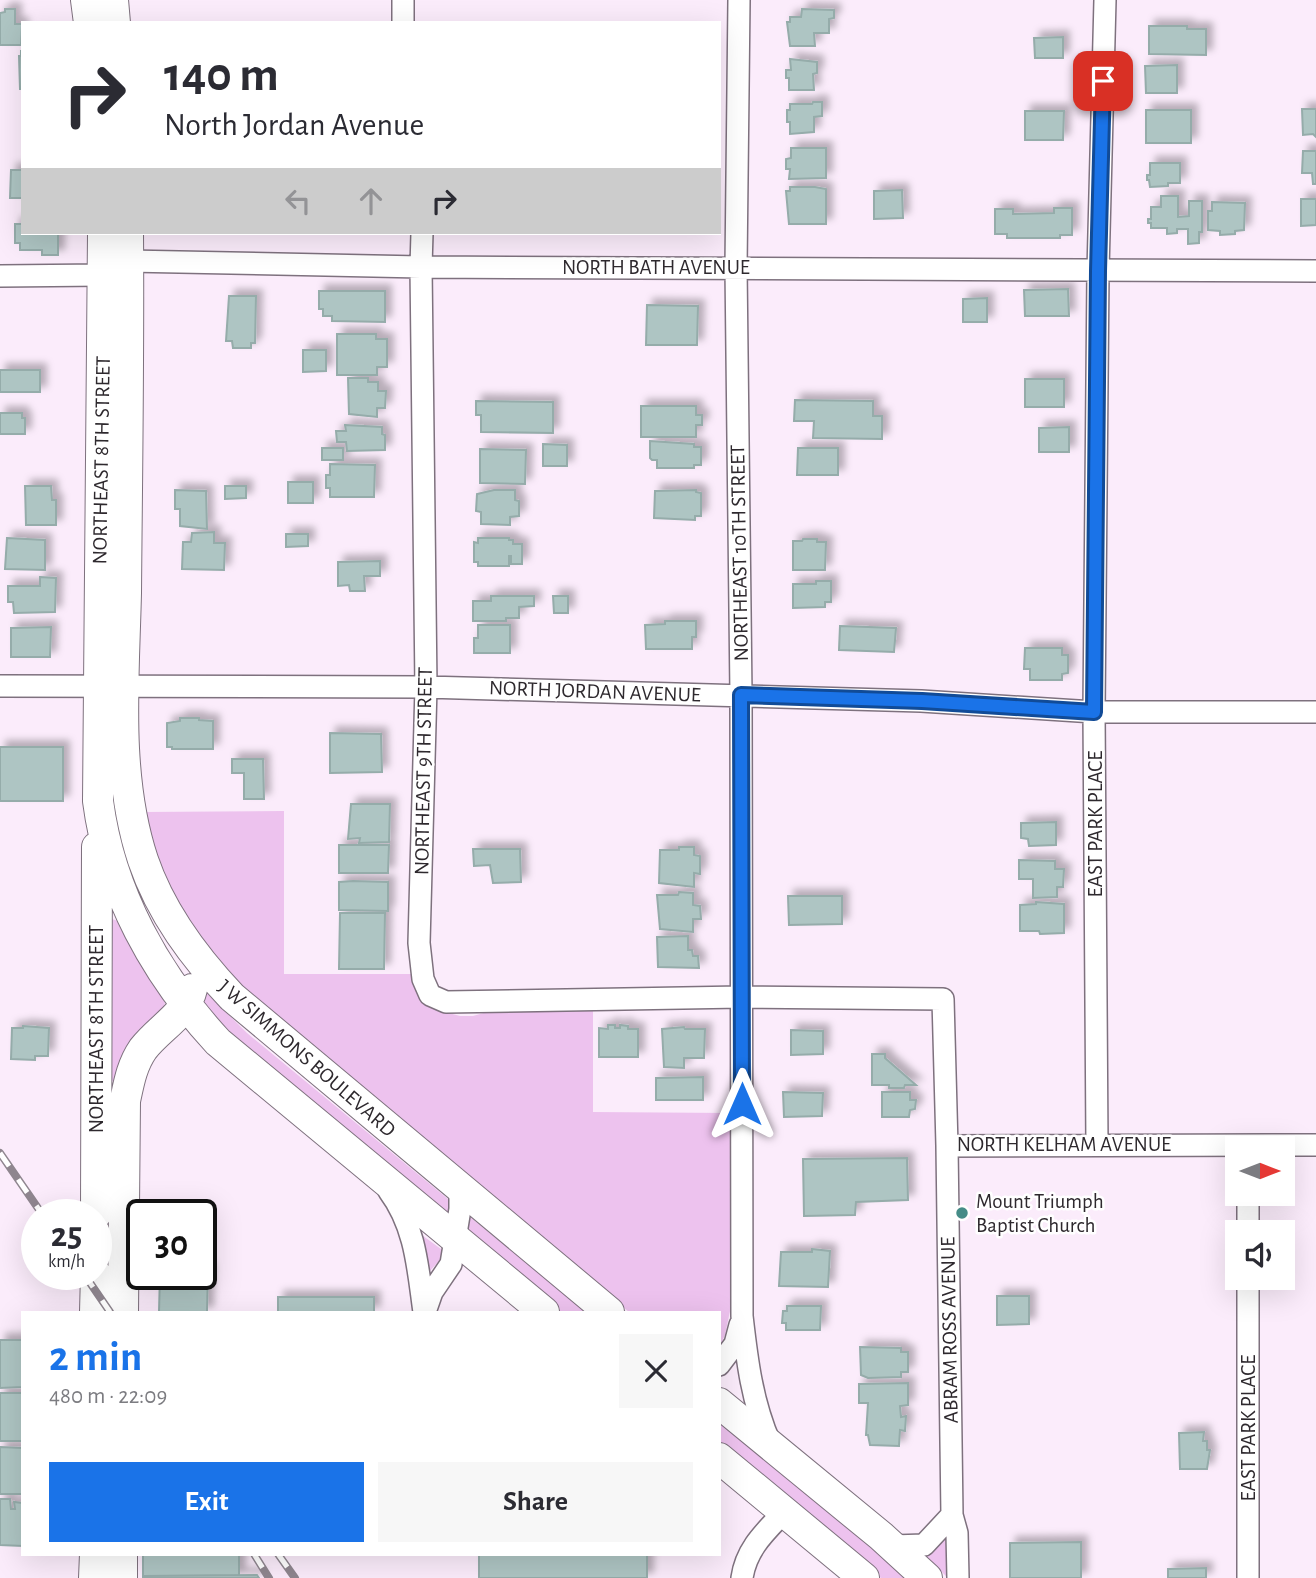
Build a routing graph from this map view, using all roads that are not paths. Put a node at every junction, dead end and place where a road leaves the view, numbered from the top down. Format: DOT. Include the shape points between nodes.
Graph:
graph roads {
  1 [pos="86,0"];
  2 [pos="113,0"];
  3 [pos="403,0"];
  4 [pos="739,0"];
  5 [pos="1105,0"];
  6 [pos="89,21"];
  7 [pos="115,21"];
  8 [pos="403,21"];
  9 [pos="104,235"];
  10 [pos="422,235"];
  11 [pos="120,256"];
  12 [pos="421,267"];
  13 [pos="736,267"];
  14 [pos="1098,271"];
  15 [pos="1316,271"];
  16 [pos="0,276"];
  17 [pos="0,686"];
  18 [pos="112,686"];
  19 [pos="426,687"];
  20 [pos="741,695"];
  21 [pos="1094,712"];
  22 [pos="1316,712"];
  23 [pos="98,802"];
  24 [pos="196,957"];
  25 [pos="741,998"];
  26 [pos="186,1006"];
  27 [pos="1097,1144"];
  28 [pos="1316,1145"];
  29 [pos="947,1146"];
  30 [pos="1295,1146"];
  31 [pos="1225,1147"];
  32 [pos="373,1170"];
  33 [pos="460,1189"];
  34 [pos="96,1199"];
  35 [pos="454,1238"];
  36 [pos="96,1290"];
  37 [pos="1248,1290"];
  38 [pos="96,1311"];
  39 [pos="123,1311"];
  40 [pos="424,1311"];
  41 [pos="424,1311"];
  42 [pos="543,1311"];
  43 [pos="608,1311"];
  44 [pos="742,1316"];
  45 [pos="721,1362"];
  46 [pos="721,1405"];
  47 [pos="771,1445"];
  48 [pos="721,1460"];
  49 [pos="784,1512"];
  50 [pos="952,1514"];
  51 [pos="893,1546"];
  52 [pos="94,1556"];
  53 [pos="122,1556"];
  54 [pos="94,1578"];
  55 [pos="122,1578"];
  56 [pos="743,1578"];
  57 [pos="864,1578"];
  58 [pos="927,1578"];
  59 [pos="957,1578"];
  60 [pos="1248,1578"];
  1 -- 6 [label="main road"];
  2 -- 7 [label="main road"];
  3 -- 8 [label="street"];
  4 -- 13 [label="street, NORTHEAST 10TH STREET"];
  5 -- 14 [label="street, EAST PARK PLACE"];
  9 -- 11 [label="main road, NORTHEAST 8TH STREET"];
  10 -- 12 [label="street, NORTHEAST 9TH STREET"];
  11 -- 12 [label="street, NORTH BATH AVENUE"];
  11 -- 16 [label="street, NORTH BATH AVENUE"];
  11 -- 18 [label="main road, NORTHEAST 8TH STREET"];
  12 -- 13 [label="street, NORTH BATH AVENUE"];
  12 -- 19 [label="street, NORTHEAST 9TH STREET"];
  13 -- 14 [label="street, NORTH BATH AVENUE"];
  13 -- 20 [label="street, NORTHEAST 10TH STREET"];
  14 -- 15 [label="street, NORTH BATH AVENUE"];
  14 -- 21 [label="street, EAST PARK PLACE"];
  17 -- 18 [label="street, NORTH JORDAN AVENUE"];
  18 -- 19 [label="street, NORTH JORDAN AVENUE"];
  18 -- 23 [label="main road, J W SIMMONS BOULEVARD"];
  18 -- 24 [label="main road, J W SIMMONS BOULEVARD" via="144,861 162,903"];
  19 -- 20 [label="street, NORTH JORDAN AVENUE"];
  19 -- 25 [label="street, NORTHEAST 9TH STREET" via="419,943 423,979 430,995 446,1002"];
  20 -- 21 [label="street, NORTH JORDAN AVENUE"];
  20 -- 25 [label="street, NORTHEAST 10TH STREET"];
  21 -- 22 [label="street, NORTH JORDAN AVENUE"];
  21 -- 27 [label="street, EAST PARK PLACE"];
  23 -- 26 [label="main road, J W SIMMONS BOULEVARD" via="106,848 121,892"];
  23 -- 34 [label="main road, NORTHEAST 8TH STREET"];
  24 -- 26 [label="main road"];
  24 -- 33 [label="main road, J W SIMMONS BOULEVARD" via="250,1014"];
  25 -- 29 [label="street, NORTH KELHAM AVENUE" via="943,999"];
  25 -- 44 [label="street, NORTHEAST 10TH STREET"];
  26 -- 32 [label="main road, J W SIMMONS BOULEVARD" via="218,1042"];
  26 -- 39 [label="main road, NORTHEAST 8TH STREET" via="143,1049 132,1069 125,1101"];
  27 -- 29 [label="street, NORTH KELHAM AVENUE"];
  27 -- 31 [label="street, NORTH KELHAM AVENUE"];
  28 -- 30 [label="street, NORTH KELHAM AVENUE"];
  29 -- 50 [label="street, ABRAM ROSS AVENUE"];
  32 -- 35 [label="main road, J W SIMMONS BOULEVARD"];
  32 -- 40 [label="street" via="408,1225"];
  33 -- 35 [label="street"];
  33 -- 43 [label="main road, J W SIMMONS BOULEVARD"];
  35 -- 41 [label="street" via="451,1264"];
  35 -- 42 [label="main road, J W SIMMONS BOULEVARD"];
  36 -- 38 [label="main road"];
  37 -- 60 [label="street, EAST PARK PLACE"];
  44 -- 45 [label="street, NORTHEAST 10TH STREET" via="735,1344"];
  44 -- 47 [label="street, NORTHEAST 10TH STREET" via="752,1390"];
  46 -- 47 [label="main road"];
  47 -- 51 [label="main road"];
  48 -- 49 [label="main road"];
  49 -- 56 [label="street" via="753,1547"];
  49 -- 57 [label="main road"];
  50 -- 51 [label="street" via="924,1545"];
  50 -- 59 [label="street, ABRAM ROSS AVENUE" via="957,1533"];
  51 -- 58 [label="main road"];
  52 -- 54 [label="main road"];
  53 -- 55 [label="main road"];
}
